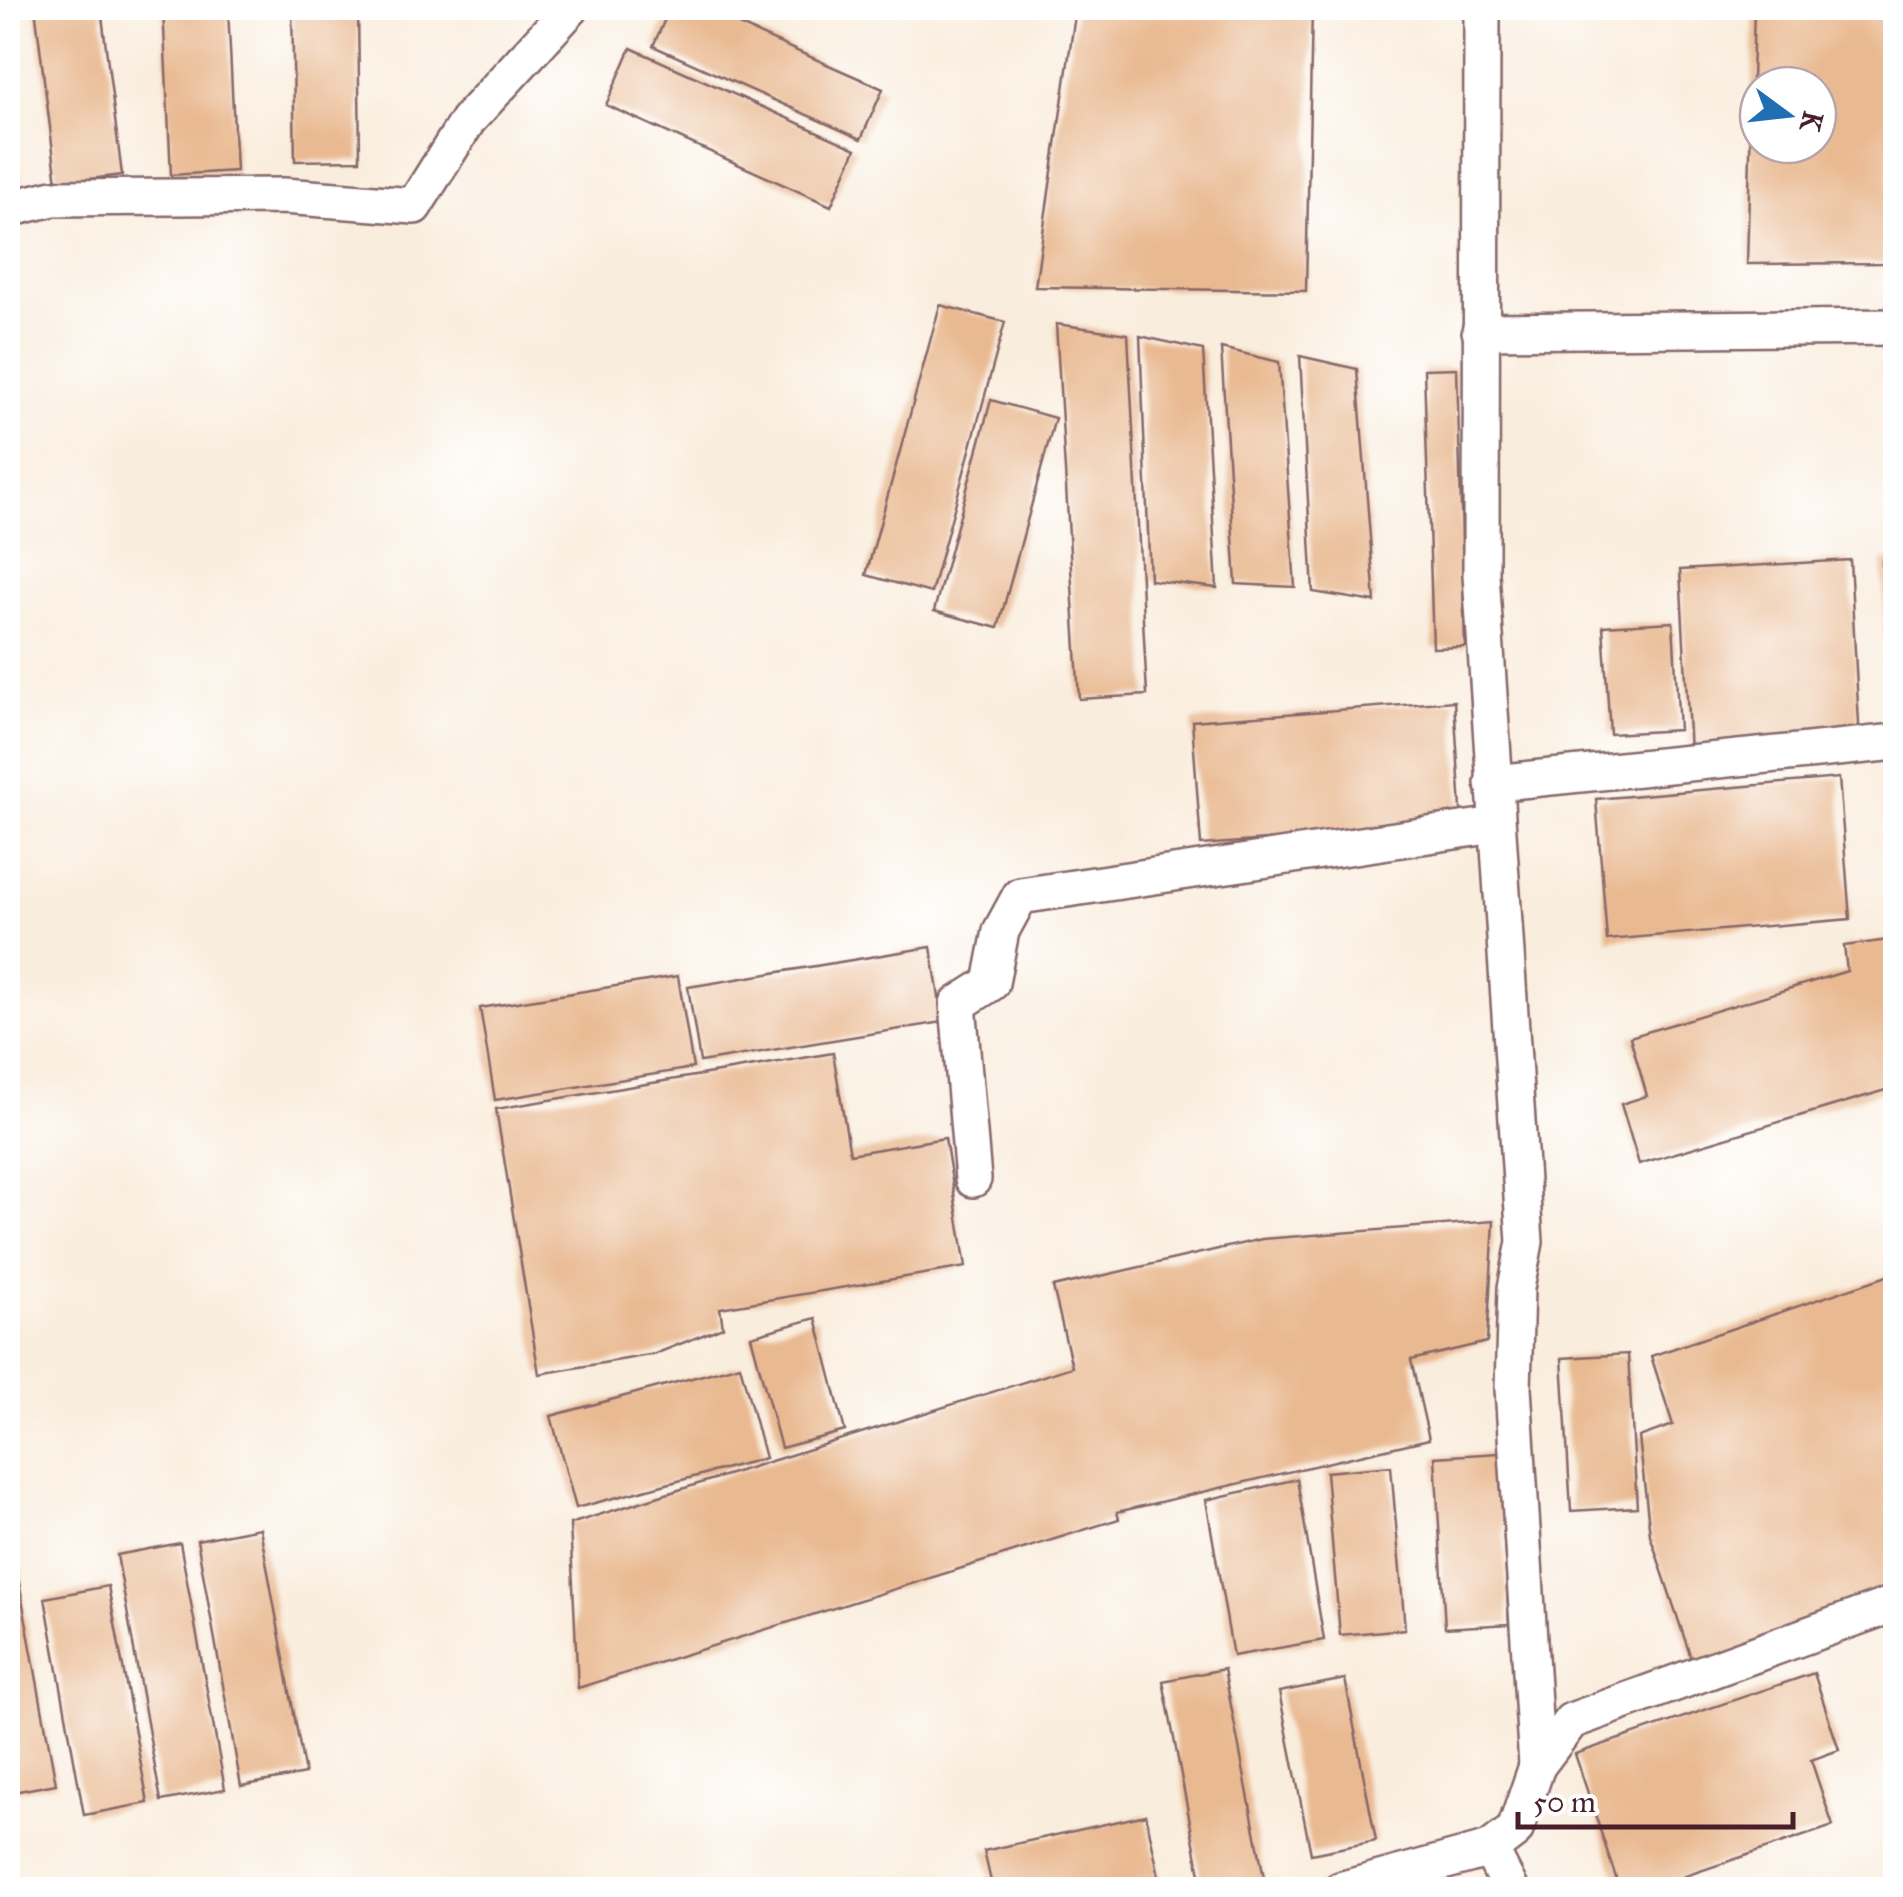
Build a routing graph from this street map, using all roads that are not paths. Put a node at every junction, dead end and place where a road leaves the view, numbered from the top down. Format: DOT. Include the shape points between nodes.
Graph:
graph roads {
  1 [pos="571,8"];
  2 [pos="1482,8"];
  3 [pos="8,209"];
  4 [pos="1896,326"];
  5 [pos="1480,331"];
  6 [pos="1896,742"];
  7 [pos="1493,784"];
  8 [pos="1496,825"];
  9 [pos="973,1179"];
  10 [pos="1896,1604"];
  11 [pos="1537,1766"];
  12 [pos="1490,1849"];
  13 [pos="1340,1890"];
  14 [pos="1511,1890"];
  1 -- 3 [label="street" via="468,120 414,206 284,196 53,198"];
  2 -- 5 [label="street"];
  4 -- 5 [label="street"];
  5 -- 7 [label="street" via="1481,574"];
  6 -- 7 [label="street"];
  7 -- 8 [label="street"];
  8 -- 9 [label="street" via="1020,896 1001,931 991,983 958,1004"];
  8 -- 11 [label="street" via="1526,1242 1516,1288 1512,1388"];
  10 -- 11 [label="street" via="1571,1721"];
  11 -- 12 [label="street" via="1515,1830"];
  12 -- 13 [label="street"];
  12 -- 14 [label="street"];
}
